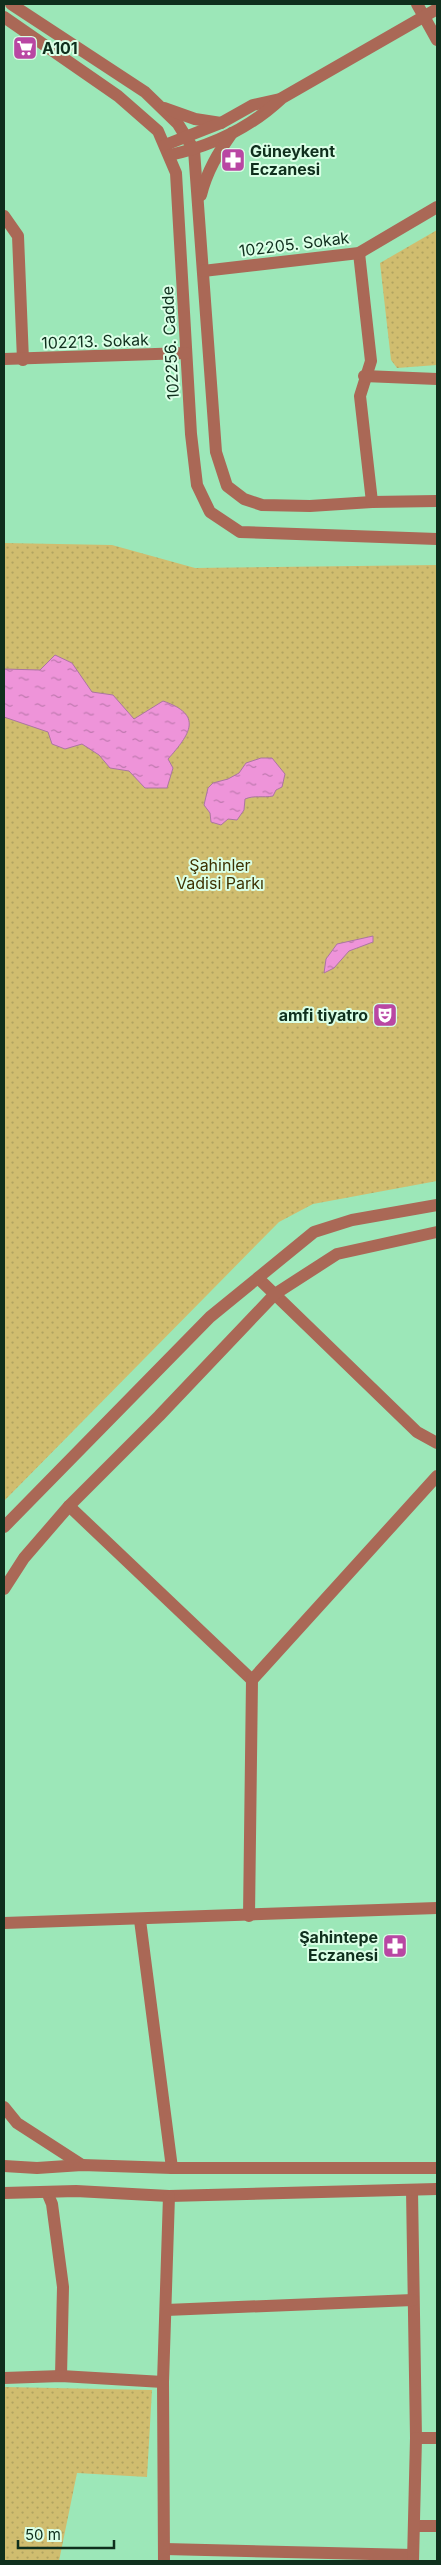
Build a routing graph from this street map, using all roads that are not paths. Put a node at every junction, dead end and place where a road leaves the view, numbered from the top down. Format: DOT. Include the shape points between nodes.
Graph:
graph roads {
  1 [pos="11,4"];
  2 [pos="417,4"];
  3 [pos="437,9"];
  4 [pos="424,16"];
  5 [pos="4,17"];
  6 [pos="437,40"];
  7 [pos="282,98"];
  8 [pos="161,107"];
  9 [pos="222,123"];
  10 [pos="232,133"];
  11 [pos="188,138"];
  12 [pos="168,150"];
  13 [pos="194,150"];
  14 [pos="198,204"];
  15 [pos="437,207"];
  16 [pos="4,216"];
  17 [pos="359,253"];
  18 [pos="203,271"];
  19 [pos="186,353"];
  20 [pos="4,359"];
  21 [pos="23,360"];
  22 [pos="364,376"];
  23 [pos="437,379"];
  24 [pos="437,501"];
  25 [pos="372,502"];
  26 [pos="437,539"];
  27 [pos="437,1206"];
  28 [pos="437,1232"];
  29 [pos="258,1278"];
  30 [pos="275,1294"];
  31 [pos="437,1443"];
  32 [pos="437,1476"];
  33 [pos="69,1506"];
  34 [pos="4,1527"];
  35 [pos="4,1589"];
  36 [pos="252,1680"];
  37 [pos="437,1908"];
  38 [pos="249,1916"];
  39 [pos="140,1920"];
  40 [pos="4,1923"];
  41 [pos="4,2107"];
  42 [pos="82,2165"];
  43 [pos="4,2166"];
  44 [pos="172,2168"];
  45 [pos="437,2168"];
  46 [pos="437,2189"];
  47 [pos="412,2190"];
  48 [pos="48,2192"];
  49 [pos="4,2194"];
  50 [pos="169,2196"];
  51 [pos="413,2300"];
  52 [pos="166,2310"];
  53 [pos="61,2376"];
  54 [pos="4,2378"];
  55 [pos="163,2382"];
  56 [pos="416,2438"];
  57 [pos="437,2438"];
  58 [pos="414,2526"];
  59 [pos="437,2526"];
  60 [pos="164,2555"];
  61 [pos="413,2558"];
  1 -- 8 [label="street" via="145,92"];
  2 -- 4 [label="street"];
  3 -- 4 [label="street"];
  4 -- 6 [label="street"];
  4 -- 7 [label="street"];
  5 -- 12 [label="street, 102256. Cadde" via="118,96 158,131"];
  7 -- 9 [label="street" via="253,105"];
  7 -- 10 [label="street" via="264,116"];
  8 -- 9 [label="street" via="195,119"];
  8 -- 11 [label="street"];
  9 -- 11 [label="street"];
  10 -- 13 [label="street"];
  10 -- 14 [label="street" via="206,175"];
  11 -- 12 [label="street"];
  11 -- 13 [label="street"];
  12 -- 13 [label="street"];
  12 -- 19 [label="street, 102256. Cadde" via="176,173"];
  13 -- 14 [label="street"];
  14 -- 18 [label="street"];
  15 -- 17 [label="street, 102205. Sokak"];
  16 -- 21 [label="street" via="18,236"];
  17 -- 18 [label="street, 102205. Sokak"];
  17 -- 22 [label="street" via="371,361"];
  18 -- 25 [label="street" via="216,452 227,486 244,499 262,505"];
  19 -- 21 [label="street, 102213. Sokak"];
  19 -- 26 [label="street, 102256. Cadde" via="197,485 210,512 240,532"];
  20 -- 21 [label="street, 102213. Sokak"];
  22 -- 23 [label="street"];
  22 -- 25 [label="street" via="360,396"];
  24 -- 25 [label="street"];
  27 -- 29 [label="street" via="352,1220 314,1232"];
  28 -- 30 [label="street" via="337,1254"];
  29 -- 30 [label="street"];
  29 -- 34 [label="street" via="210,1317"];
  30 -- 31 [label="street" via="417,1432"];
  30 -- 33 [label="street"];
  32 -- 36 [label="street"];
  33 -- 35 [label="street" via="24,1558"];
  33 -- 36 [label="street"];
  36 -- 38 [label="street"];
  37 -- 38 [label="street"];
  38 -- 39 [label="street"];
  39 -- 40 [label="street"];
  39 -- 44 [label="street"];
  41 -- 42 [label="street" via="17,2123"];
  42 -- 43 [label="street"];
  42 -- 44 [label="street"];
  44 -- 45 [label="street"];
  46 -- 47 [label="street"];
  47 -- 50 [label="street"];
  47 -- 51 [label="street"];
  48 -- 49 [label="street"];
  48 -- 50 [label="street"];
  48 -- 53 [label="street" via="63,2287"];
  50 -- 52 [label="street"];
  51 -- 52 [label="street"];
  51 -- 56 [label="street"];
  52 -- 55 [label="street"];
  53 -- 54 [label="street"];
  53 -- 55 [label="street"];
  55 -- 60 [label="street"];
  56 -- 57 [label="street"];
  56 -- 58 [label="street"];
  58 -- 59 [label="street"];
  58 -- 61 [label="street"];
  60 -- 61 [label="street"];
}
